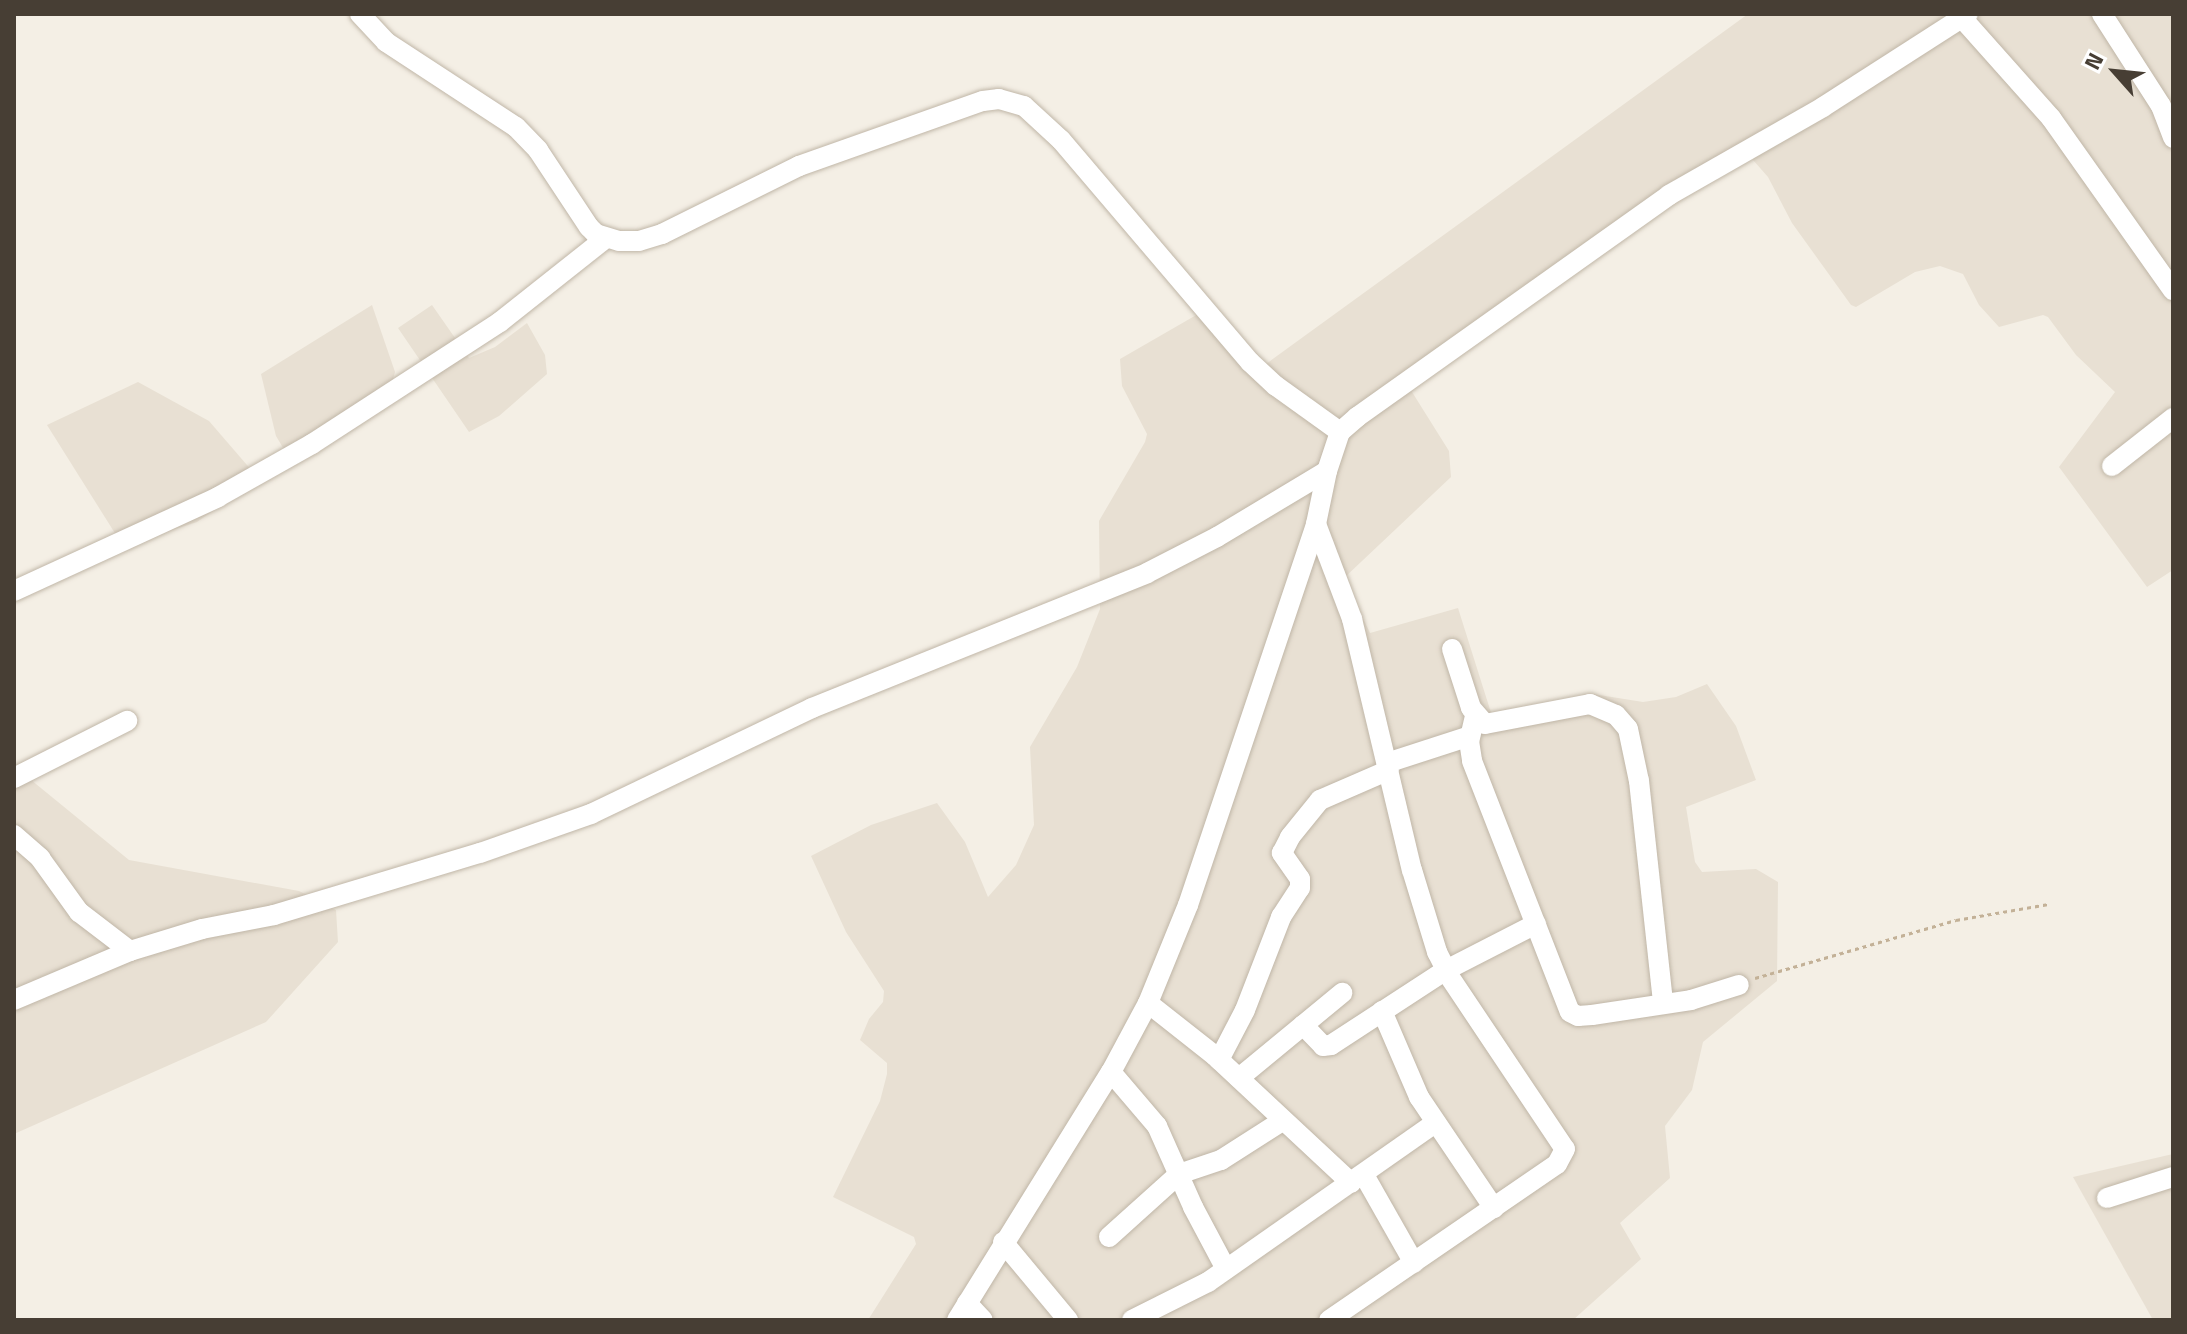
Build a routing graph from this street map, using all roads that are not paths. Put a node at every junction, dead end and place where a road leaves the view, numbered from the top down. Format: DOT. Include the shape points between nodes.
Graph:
graph roads {
  1 [pos="360,14"];
  2 [pos="2102,14"];
  3 [pos="1965,16"];
  4 [pos="2173,138"];
  5 [pos="606,238"];
  6 [pos="2170,278"];
  7 [pos="2173,418"];
  8 [pos="1340,432"];
  9 [pos="2112,466"];
  10 [pos="1327,471"];
  11 [pos="1316,524"];
  12 [pos="14,591"];
  13 [pos="1452,649"];
  14 [pos="127,721"];
  15 [pos="1472,726"];
  16 [pos="1388,767"];
  17 [pos="14,778"];
  18 [pos="14,835"];
  19 [pos="1536,924"];
  20 [pos="130,951"];
  21 [pos="1446,970"];
  22 [pos="1739,985"];
  23 [pos="1342,993"];
  24 [pos="14,1000"];
  25 [pos="1148,1003"];
  26 [pos="1663,1003"];
  27 [pos="1382,1011"];
  28 [pos="1303,1025"];
  29 [pos="1219,1060"];
  30 [pos="1111,1072"];
  31 [pos="1239,1078"];
  32 [pos="1282,1121"];
  33 [pos="1435,1123"];
  34 [pos="1179,1174"];
  35 [pos="2173,1177"];
  36 [pos="1358,1179"];
  37 [pos="2107,1198"];
  38 [pos="1494,1208"];
  39 [pos="1109,1237"];
  40 [pos="1003,1242"];
  41 [pos="1414,1263"];
  42 [pos="1226,1269"];
  43 [pos="962,1312"];
  44 [pos="983,1320"];
  45 [pos="1068,1320"];
  46 [pos="1132,1320"];
  47 [pos="1329,1320"];
  1 -- 5 [label="street" via="386,42 516,127 538,150 589,227"];
  2 -- 4 [label="street" via="2161,106"];
  3 -- 6 [label="street" via="2051,118"];
  3 -- 8 [label="street" via="1823,107 1669,195"];
  5 -- 8 [label="street" via="639,241 662,234 799,166 983,101 1012,101 1037,115 1061,140 1250,362"];
  5 -- 12 [label="street" via="500,322 312,444 218,497"];
  7 -- 9 [label="street"];
  8 -- 10 [label="street"];
  10 -- 11 [label="street"];
  10 -- 20 [label="street" via="1147,573 812,708 591,814 274,915"];
  11 -- 16 [label="street" via="1352,619"];
  11 -- 25 [label="street" via="1188,905"];
  13 -- 15 [label="street"];
  14 -- 17 [label="street"];
  15 -- 16 [label="street"];
  15 -- 19 [label="street" via="1472,761"];
  15 -- 26 [label="street" via="1590,704 1622,721 1639,781"];
  16 -- 21 [label="street" via="1423,907"];
  16 -- 29 [label="street" via="1320,800 1290,837 1282,853 1301,883"];
  18 -- 20 [label="street" via="40,858 79,912"];
  19 -- 21 [label="street"];
  19 -- 26 [label="street" via="1564,1002 1574,1015"];
  20 -- 24 [label="street"];
  21 -- 27 [label="street"];
  21 -- 38 [label="street" via="1565,1149 1557,1164"];
  22 -- 26 [label="street"];
  23 -- 28 [label="street"];
  25 -- 29 [label="street"];
  25 -- 30 [label="street"];
  27 -- 28 [label="street" via="1327,1047"];
  27 -- 33 [label="street"];
  28 -- 31 [label="street"];
  29 -- 31 [label="street"];
  30 -- 34 [label="street" via="1157,1126"];
  30 -- 40 [label="street"];
  31 -- 32 [label="street"];
  32 -- 34 [label="street" via="1221,1160"];
  32 -- 36 [label="street"];
  33 -- 36 [label="street"];
  33 -- 38 [label="street"];
  34 -- 39 [label="street"];
  34 -- 42 [label="street"];
  35 -- 37 [label="street"];
  36 -- 41 [label="street"];
  36 -- 42 [label="street"];
  38 -- 41 [label="street"];
  40 -- 43 [label="street"];
  40 -- 45 [label="street"];
  41 -- 47 [label="street"];
  42 -- 46 [label="street"];
  43 -- 44 [label="street"];
}
